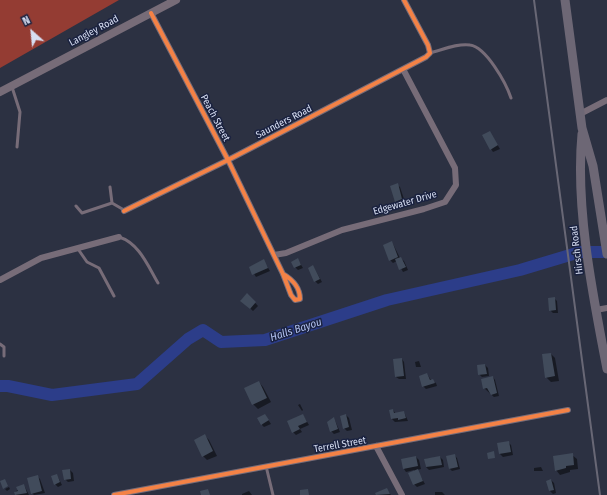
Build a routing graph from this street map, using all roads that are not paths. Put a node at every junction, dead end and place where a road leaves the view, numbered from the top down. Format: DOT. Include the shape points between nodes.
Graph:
graph roads {
  1 [pos="176,0"];
  2 [pos="404,0"];
  3 [pos="565,0"];
  4 [pos="150,13"];
  5 [pos="430,53"];
  6 [pos="403,69"];
  7 [pos="12,86"];
  8 [pos="0,92"];
  9 [pos="511,98"];
  10 [pos="607,100"];
  11 [pos="580,114"];
  12 [pos="582,128"];
  13 [pos="17,147"];
  14 [pos="228,160"];
  15 [pos="110,187"];
  16 [pos="112,204"];
  17 [pos="76,206"];
  18 [pos="124,211"];
  19 [pos="119,237"];
  20 [pos="78,250"];
  21 [pos="607,254"];
  22 [pos="274,255"];
  23 [pos="283,274"];
  24 [pos="0,280"];
  25 [pos="158,284"];
  26 [pos="114,296"];
  27 [pos="607,308"];
  28 [pos="596,310"];
  29 [pos="0,344"];
  30 [pos="4,356"];
  31 [pos="607,369"];
  32 [pos="568,410"];
  33 [pos="376,446"];
  34 [pos="266,466"];
  35 [pos="114,495"];
  36 [pos="273,495"];
  37 [pos="402,495"];
  1 -- 4 [label="street, Langley Road"];
  2 -- 5 [label="street"];
  3 -- 11 [label="main road, Hirsch Road"];
  4 -- 7 [label="street, Langley Road"];
  4 -- 14 [label="street, Peach Street"];
  5 -- 6 [label="street, Saunders Road"];
  5 -- 9 [label="lane" via="459,46 476,47 491,62 506,84"];
  6 -- 14 [label="street, Saunders Road"];
  6 -- 22 [label="street, Edgewater Drive" via="455,168 456,186 445,202 342,230 286,253"];
  7 -- 8 [label="street, Langley Road"];
  7 -- 13 [label="lane" via="20,112"];
  10 -- 11 [label="street"];
  11 -- 12 [label="main road, Hirsch Road"];
  12 -- 21 [label="main road, Hirsch Road" via="593,166"];
  12 -- 28 [label="main road, Hirsch Road" via="579,164"];
  14 -- 18 [label="street, Saunders Road"];
  14 -- 22 [label="street, Peach Street"];
  15 -- 16 [label="lane"];
  16 -- 17 [label="lane" via="82,213"];
  16 -- 18 [label="lane"];
  19 -- 20 [label="street"];
  19 -- 25 [label="lane" via="126,239 143,256"];
  20 -- 24 [label="street" via="41,258"];
  20 -- 26 [label="lane" via="87,262 99,268"];
  22 -- 23 [label="street, Peach Street"];
  27 -- 28 [label="street"];
  28 -- 31 [label="main road, Hirsch Road"];
  29 -- 30 [label="lane" via="4,348"];
  32 -- 33 [label="street, Terrell Street"];
  33 -- 34 [label="street, Terrell Street"];
  33 -- 37 [label="street"];
  34 -- 35 [label="street, Terrell Street"];
  34 -- 36 [label="lane"];
}
